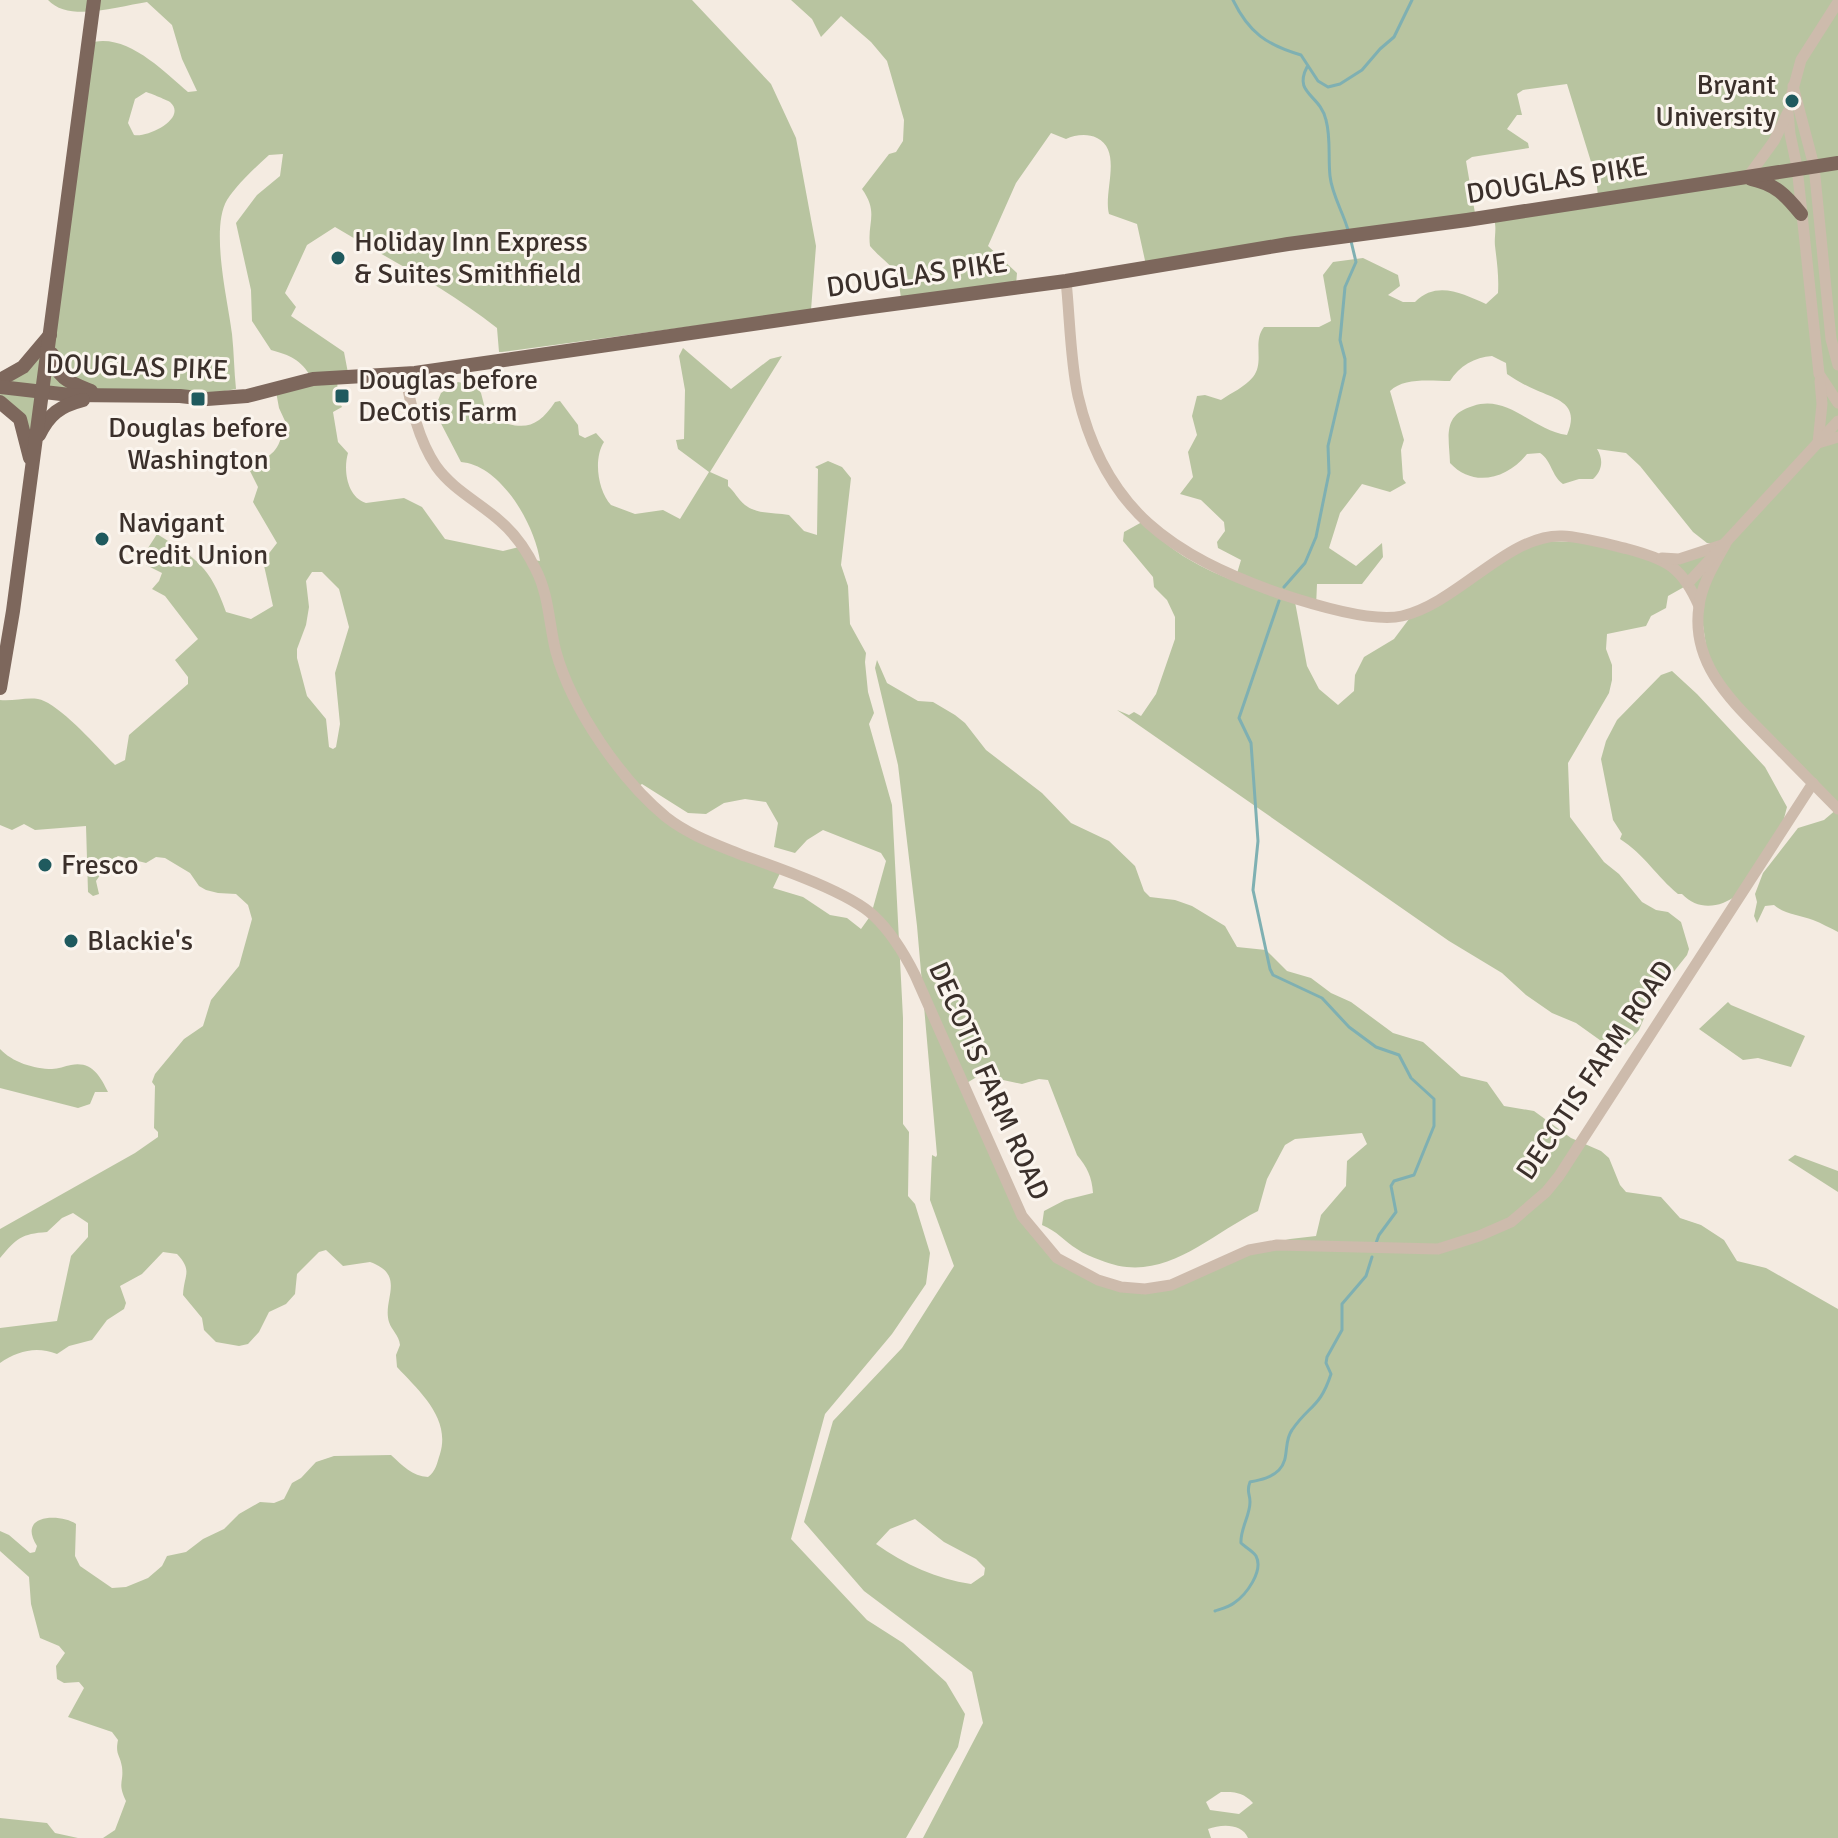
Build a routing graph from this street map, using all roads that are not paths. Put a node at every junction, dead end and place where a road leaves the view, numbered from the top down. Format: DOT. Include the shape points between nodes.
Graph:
graph roads {
  1 [pos="94,0"];
  2 [pos="1838,2"];
  3 [pos="1793,86"];
  4 [pos="1788,112"];
  5 [pos="1838,163"];
  6 [pos="1814,166"];
  7 [pos="1797,167"];
  8 [pos="1747,178"];
  9 [pos="1801,214"];
  10 [pos="1066,281"];
  11 [pos="50,334"];
  12 [pos="1838,365"];
  13 [pos="1819,374"];
  14 [pos="405,375"];
  15 [pos="0,380"];
  16 [pos="0,387"];
  17 [pos="42,392"];
  18 [pos="107,397"];
  19 [pos="0,402"];
  20 [pos="1838,403"];
  21 [pos="1838,421"];
  22 [pos="1838,437"];
  23 [pos="1818,443"];
  24 [pos="32,462"];
  25 [pos="1726,543"];
  26 [pos="1661,558"];
  27 [pos="1689,582"];
  28 [pos="1699,606"];
  29 [pos="0,688"];
  30 [pos="1813,783"];
  31 [pos="1838,809"];
  1 -- 11 [label="main road"];
  2 -- 3 [label="street" via="1801,60"];
  3 -- 4 [label="street"];
  3 -- 6 [label="street"];
  4 -- 7 [label="street"];
  4 -- 8 [label="street"];
  5 -- 6 [label="main road, DOUGLAS PIKE"];
  6 -- 7 [label="main road, DOUGLAS PIKE"];
  6 -- 12 [label="street"];
  7 -- 8 [label="main road, DOUGLAS PIKE"];
  7 -- 9 [label="street"];
  8 -- 9 [label="main road" via="1768,182"];
  8 -- 10 [label="main road, DOUGLAS PIKE"];
  9 -- 13 [label="street"];
  10 -- 14 [label="main road, DOUGLAS PIKE"];
  10 -- 26 [label="street" via="1078,393 1093,448 1117,490 1152,528 1191,557 1318,607 1400,617 1432,605 1527,542 1559,536 1589,539"];
  11 -- 15 [label="main road" via="22,368"];
  11 -- 17 [label="main road"];
  11 -- 18 [label="main road" via="60,375"];
  13 -- 20 [label="street"];
  13 -- 23 [label="street"];
  14 -- 18 [label="main road, DOUGLAS PIKE" via="313,379 233,397"];
  14 -- 30 [label="street, DECOTIS FARM ROAD" via="421,436 438,468 500,520 536,570 565,680 620,771 637,792 699,839 814,884 873,915 900,946 915,975 1022,1216 1057,1258 1121,1287 1171,1285 1249,1250 1277,1245 1438,1249 1511,1222 1559,1176"];
  16 -- 17 [label="main road, DOUGLAS PIKE"];
  17 -- 18 [label="main road, DOUGLAS PIKE"];
  17 -- 24 [label="main road"];
  18 -- 24 [label="main road" via="57,410 35,443"];
  19 -- 24 [label="main road" via="20,419"];
  21 -- 23 [label="street"];
  22 -- 23 [label="street"];
  23 -- 25 [label="street"];
  24 -- 29 [label="main road"];
  25 -- 26 [label="street" via="1679,559"];
  25 -- 27 [label="street"];
  25 -- 28 [label="street"];
  26 -- 27 [label="street"];
  27 -- 28 [label="street"];
  28 -- 30 [label="street" via="1703,649 1723,693"];
  30 -- 31 [label="street"];
}
